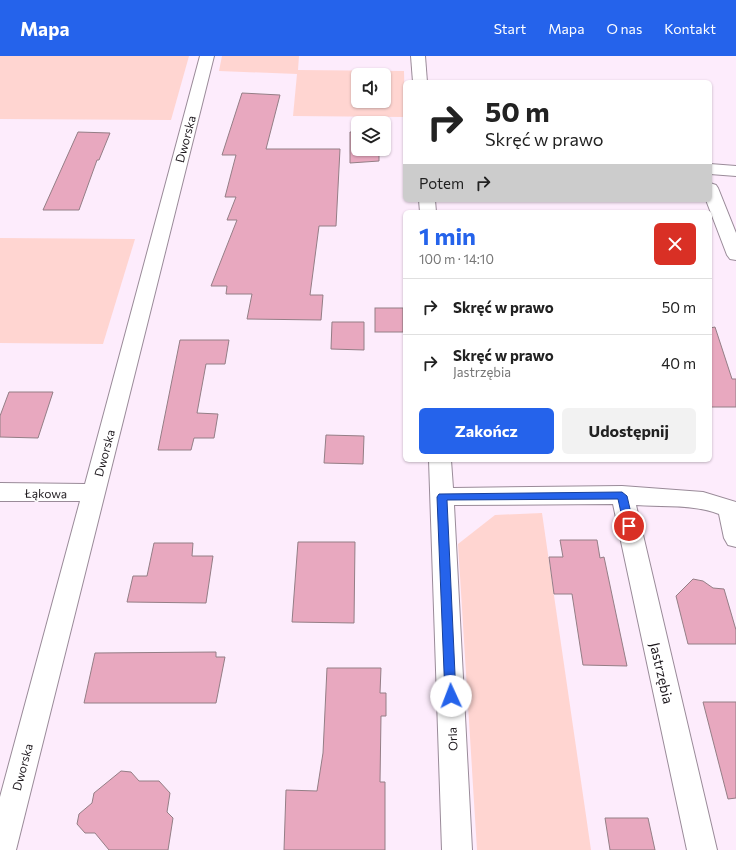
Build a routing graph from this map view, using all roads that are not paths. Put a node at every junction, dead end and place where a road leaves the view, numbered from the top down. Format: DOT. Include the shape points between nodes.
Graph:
graph roads {
  1 [pos="207,56"];
  2 [pos="418,56"];
  3 [pos="420,80"];
  4 [pos="712,169"];
  5 [pos="736,171"];
  6 [pos="712,193"];
  7 [pos="736,255"];
  8 [pos="440,462"];
  9 [pos="0,492"];
  10 [pos="93,493"];
  11 [pos="622,496"];
  12 [pos="442,497"];
  13 [pos="736,538"];
  14 [pos="1,850"];
  15 [pos="457,850"];
  16 [pos="702,850"];
  1 -- 10 [label="street, Dworska"];
  2 -- 3 [label="street"];
  4 -- 5 [label="street"];
  6 -- 7 [label="street"];
  8 -- 12 [label="street, Orla"];
  9 -- 10 [label="street, Łąkowa"];
  10 -- 14 [label="street, Dworska"];
  11 -- 12 [label="street"];
  11 -- 13 [label="street" via="717,503 728,509"];
  11 -- 16 [label="street, Jastrzębia"];
  12 -- 15 [label="street, Orla"];
}
